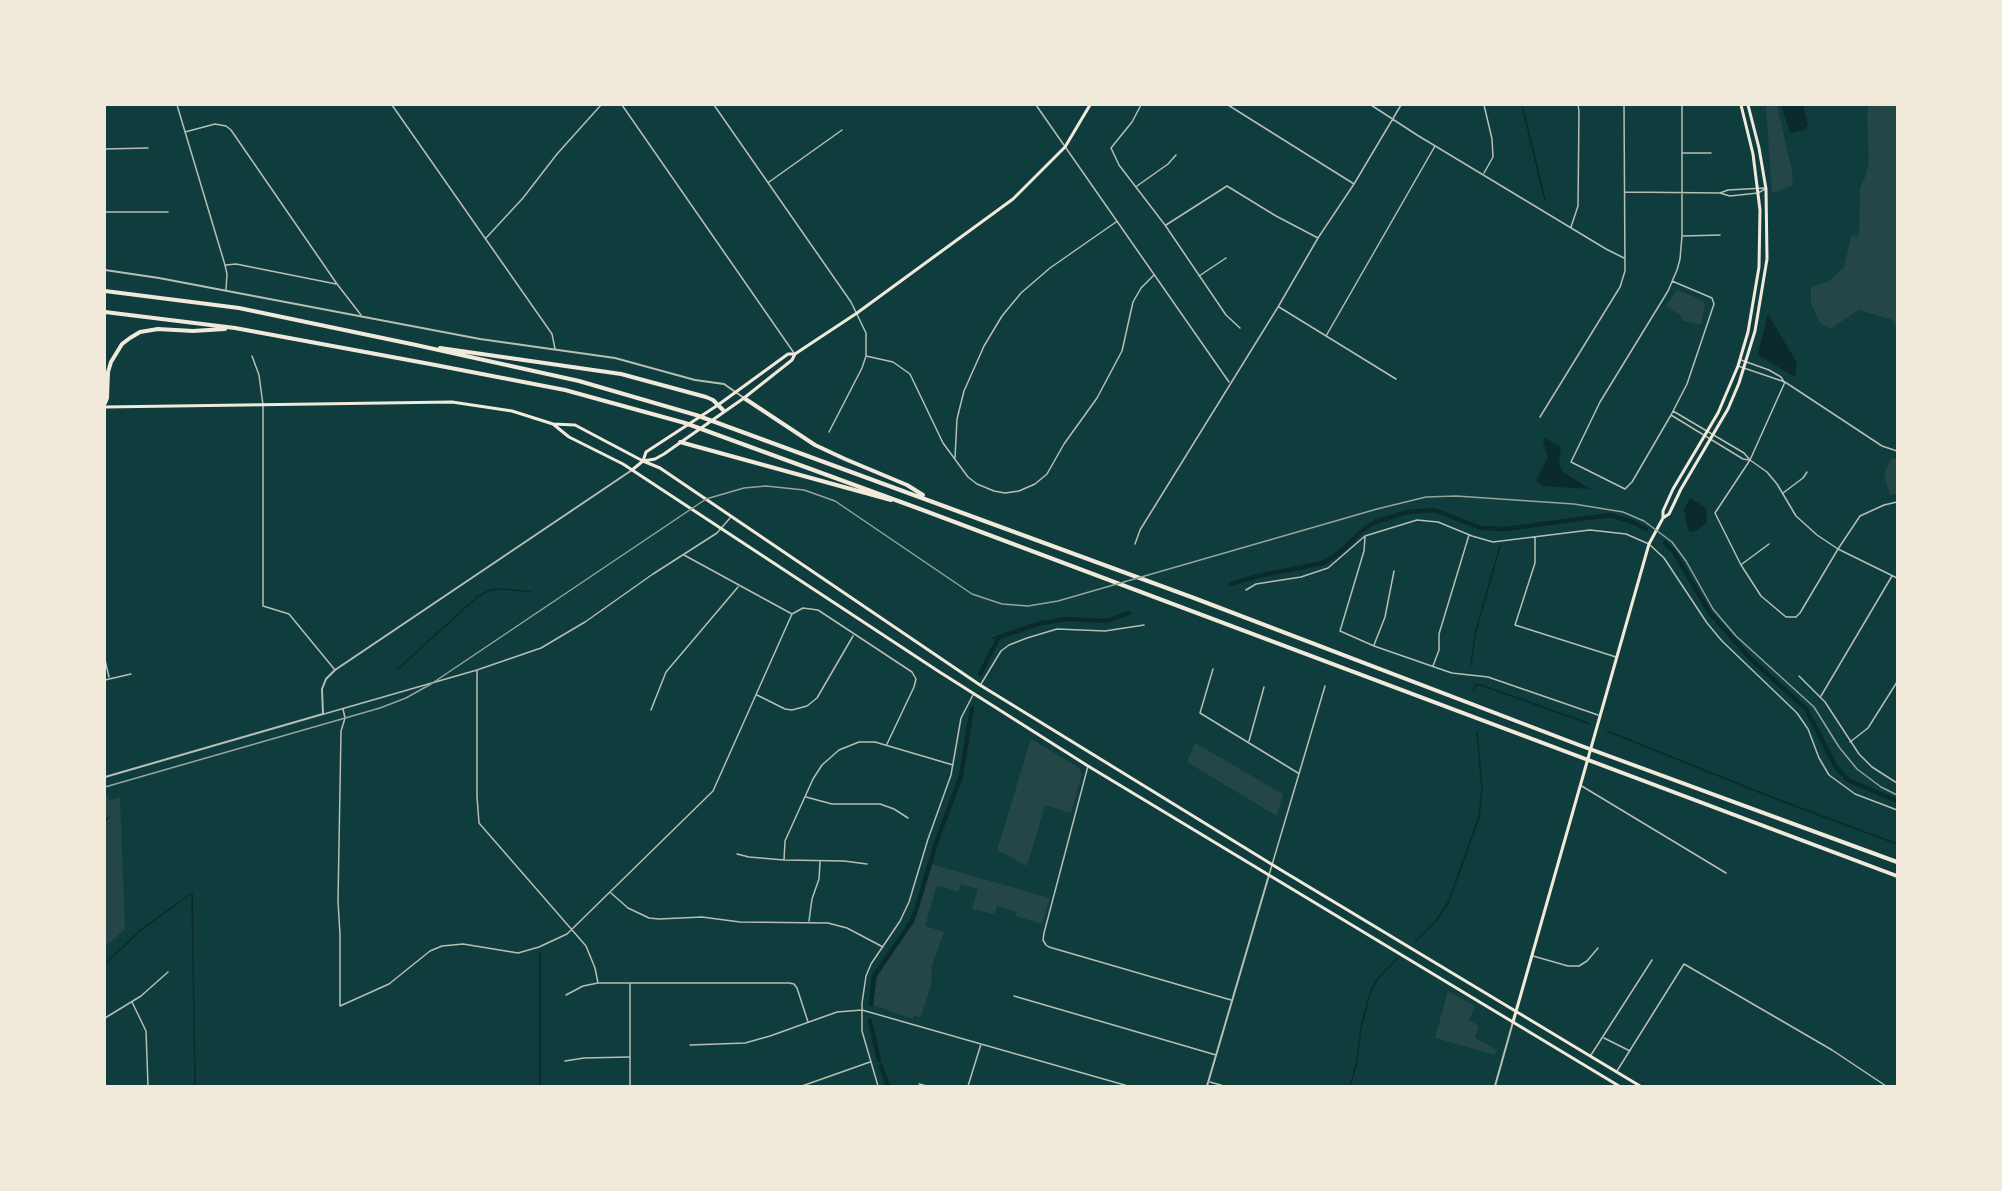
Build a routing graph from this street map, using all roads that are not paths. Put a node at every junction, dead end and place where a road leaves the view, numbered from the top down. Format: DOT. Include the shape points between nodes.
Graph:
graph roads {
  1 [pos="177,105"];
  2 [pos="392,105"];
  3 [pos="601,105"];
  4 [pos="622,105"];
  5 [pos="1036,105"];
  6 [pos="1090,105"];
  7 [pos="1141,105"];
  8 [pos="1228,105"];
  9 [pos="1371,105"];
  10 [pos="1401,105"];
  11 [pos="1484,105"];
  12 [pos="1578,105"];
  13 [pos="1624,105"];
  14 [pos="1682,105"];
  15 [pos="1741,105"];
  16 [pos="1748,105"];
  17 [pos="715,106"];
  18 [pos="1393,120"];
  19 [pos="842,130"];
  20 [pos="185,132"];
  21 [pos="1435,145"];
  22 [pos="1065,147"];
  23 [pos="148,148"];
  24 [pos="105,149"];
  25 [pos="1682,153"];
  26 [pos="1711,153"];
  27 [pos="1176,156"];
  28 [pos="1484,174"];
  29 [pos="768,183"];
  30 [pos="1354,184"];
  31 [pos="1137,186"];
  32 [pos="1757,188"];
  33 [pos="1766,189"];
  34 [pos="1624,192"];
  35 [pos="1682,193"];
  36 [pos="1720,193"];
  37 [pos="1758,193"];
  38 [pos="105,212"];
  39 [pos="168,212"];
  40 [pos="1117,222"];
  41 [pos="1165,225"];
  42 [pos="1571,227"];
  43 [pos="1720,235"];
  44 [pos="1682,236"];
  45 [pos="1318,238"];
  46 [pos="485,239"];
  47 [pos="1226,258"];
  48 [pos="1624,258"];
  49 [pos="225,266"];
  50 [pos="105,270"];
  51 [pos="1154,276"];
  52 [pos="1198,276"];
  53 [pos="1672,281"];
  54 [pos="337,284"];
  55 [pos="226,290"];
  56 [pos="105,291"];
  57 [pos="1278,307"];
  58 [pos="105,312"];
  59 [pos="858,313"];
  60 [pos="362,316"];
  61 [pos="235,328"];
  62 [pos="1240,328"];
  63 [pos="1326,336"];
  64 [pos="416,345"];
  65 [pos="554,350"];
  66 [pos="795,354"];
  67 [pos="252,356"];
  68 [pos="866,356"];
  69 [pos="1740,359"];
  70 [pos="1746,361"];
  71 [pos="1738,366"];
  72 [pos="1744,368"];
  73 [pos="1396,379"];
  74 [pos="1230,382"];
  75 [pos="1785,382"];
  76 [pos="736,392"];
  77 [pos="744,398"];
  78 [pos="105,405"];
  79 [pos="263,405"];
  80 [pos="718,405"];
  81 [pos="724,411"];
  82 [pos="1673,411"];
  83 [pos="1671,414"];
  84 [pos="1540,417"];
  85 [pos="553,424"];
  86 [pos="829,432"];
  87 [pos="1706,432"];
  88 [pos="1712,436"];
  89 [pos="680,442"];
  90 [pos="1897,452"];
  91 [pos="955,459"];
  92 [pos="1750,460"];
  93 [pos="643,461"];
  94 [pos="632,470"];
  95 [pos="1807,472"];
  96 [pos="1782,494"];
  97 [pos="928,499"];
  98 [pos="1897,502"];
  99 [pos="920,508"];
  100 [pos="730,518"];
  101 [pos="1663,518"];
  102 [pos="722,529"];
  103 [pos="1469,535"];
  104 [pos="1365,536"];
  105 [pos="1535,537"];
  106 [pos="1134,544"];
  107 [pos="1649,544"];
  108 [pos="1769,544"];
  109 [pos="1838,549"];
  110 [pos="683,554"];
  111 [pos="1741,565"];
  112 [pos="1394,572"];
  113 [pos="1892,575"];
  114 [pos="1897,578"];
  115 [pos="739,586"];
  116 [pos="1246,590"];
  117 [pos="792,615"];
  118 [pos="1144,625"];
  119 [pos="854,636"];
  120 [pos="1374,646"];
  121 [pos="1617,657"];
  122 [pos="105,660"];
  123 [pos="1433,666"];
  124 [pos="1213,669"];
  125 [pos="335,670"];
  126 [pos="477,670"];
  127 [pos="131,674"];
  128 [pos="1799,676"];
  129 [pos="110,678"];
  130 [pos="105,680"];
  131 [pos="1897,682"];
  132 [pos="980,685"];
  133 [pos="1325,686"];
  134 [pos="1264,687"];
  135 [pos="974,694"];
  136 [pos="757,695"];
  137 [pos="1821,696"];
  138 [pos="343,709"];
  139 [pos="651,710"];
  140 [pos="323,714"];
  141 [pos="1600,715"];
  142 [pos="1850,742"];
  143 [pos="1249,743"];
  144 [pos="887,744"];
  145 [pos="954,765"];
  146 [pos="1088,766"];
  147 [pos="1299,773"];
  148 [pos="105,777"];
  149 [pos="1897,783"];
  150 [pos="1581,785"];
  151 [pos="805,796"];
  152 [pos="1897,810"];
  153 [pos="908,818"];
  154 [pos="736,854"];
  155 [pos="784,860"];
  156 [pos="820,861"];
  157 [pos="1897,862"];
  158 [pos="867,864"];
  159 [pos="1272,864"];
  160 [pos="1726,873"];
  161 [pos="1269,875"];
  162 [pos="1897,876"];
  163 [pos="610,892"];
  164 [pos="809,921"];
  165 [pos="572,930"];
  166 [pos="883,947"];
  167 [pos="1598,948"];
  168 [pos="1532,956"];
  169 [pos="1652,960"];
  170 [pos="168,972"];
  171 [pos="630,983"];
  172 [pos="597,984"];
  173 [pos="566,995"];
  174 [pos="1014,996"];
  175 [pos="1232,1000"];
  176 [pos="132,1002"];
  177 [pos="862,1010"];
  178 [pos="1516,1011"];
  179 [pos="105,1018"];
  180 [pos="1513,1022"];
  181 [pos="808,1023"];
  182 [pos="1604,1038"];
  183 [pos="981,1044"];
  184 [pos="690,1045"];
  185 [pos="1630,1051"];
  186 [pos="1217,1055"];
  187 [pos="1591,1056"];
  188 [pos="630,1057"];
  189 [pos="565,1061"];
  190 [pos="870,1062"];
  191 [pos="1617,1072"];
  192 [pos="816,1081"];
  193 [pos="1209,1082"];
  194 [pos="920,1084"];
  195 [pos="148,1086"];
  196 [pos="630,1086"];
  197 [pos="801,1086"];
  198 [pos="818,1086"];
  199 [pos="878,1086"];
  200 [pos="927,1086"];
  201 [pos="968,1086"];
  202 [pos="1128,1086"];
  203 [pos="1207,1086"];
  204 [pos="1224,1086"];
  205 [pos="1494,1086"];
  206 [pos="1619,1086"];
  207 [pos="1640,1086"];
  208 [pos="1886,1086"];
  1 -- 20 [label="street"];
  2 -- 46 [label="street"];
  3 -- 46 [label="street"];
  4 -- 66 [label="street"];
  5 -- 22 [label="street"];
  6 -- 22 [label="main road"];
  7 -- 31 [label="street" via="1111,148"];
  8 -- 30 [label="street"];
  9 -- 18 [label="street"];
  10 -- 18 [label="street"];
  11 -- 28 [label="street" via="1493,157"];
  12 -- 42 [label="street" via="1578,206"];
  13 -- 34 [label="street"];
  14 -- 25 [label="street"];
  15 -- 32 [label="main road" via="1754,154"];
  16 -- 33 [label="main road"];
  17 -- 29 [label="street"];
  18 -- 21 [label="street"];
  18 -- 30 [label="street"];
  19 -- 29 [label="street"];
  20 -- 49 [label="street"];
  20 -- 54 [label="street" via="215,124 231,129"];
  21 -- 28 [label="street"];
  21 -- 63 [label="street"];
  22 -- 40 [label="street"];
  22 -- 59 [label="main road" via="1013,199"];
  23 -- 24 [label="street"];
  25 -- 26 [label="street"];
  25 -- 35 [label="street"];
  27 -- 31 [label="street"];
  28 -- 42 [label="street"];
  29 -- 59 [label="street"];
  30 -- 45 [label="street"];
  31 -- 41 [label="street"];
  32 -- 33 [label="street"];
  32 -- 36 [label="street"];
  32 -- 37 [label="main road"];
  33 -- 37 [label="street"];
  33 -- 70 [label="main road" via="1765,278"];
  34 -- 35 [label="street"];
  34 -- 48 [label="street"];
  35 -- 36 [label="street"];
  35 -- 44 [label="street"];
  36 -- 37 [label="street"];
  37 -- 69 [label="main road" via="1759,267"];
  38 -- 39 [label="street"];
  40 -- 51 [label="street"];
  40 -- 91 [label="street" via="1060,260 1002,315 964,390 957,419"];
  41 -- 45 [label="street" via="1227,186"];
  41 -- 52 [label="street"];
  42 -- 48 [label="street"];
  43 -- 44 [label="street"];
  44 -- 53 [label="street" via="1680,259"];
  45 -- 57 [label="street"];
  46 -- 65 [label="street" via="552,334"];
  47 -- 52 [label="street"];
  48 -- 84 [label="street" via="1620,287"];
  49 -- 54 [label="street" via="236,264"];
  49 -- 55 [label="street"];
  50 -- 55 [label="street"];
  51 -- 74 [label="street"];
  51 -- 91 [label="street" via="1133,302 1116,363 1047,474 1031,487 1002,493 972,481"];
  52 -- 62 [label="street"];
  53 -- 82 [label="street" via="1712,298 1714,304"];
  53 -- 83 [label="street" via="1600,402 1571,462 1625,489"];
  54 -- 60 [label="street"];
  55 -- 60 [label="street"];
  56 -- 64 [label="highway" via="239,308"];
  57 -- 63 [label="street"];
  57 -- 74 [label="street"];
  58 -- 61 [label="highway"];
  59 -- 66 [label="main road"];
  59 -- 68 [label="street" via="866,333"];
  60 -- 65 [label="street"];
  61 -- 78 [label="highway" via="140,332 115,353 108,372"];
  61 -- 99 [label="highway" via="565,390 685,423"];
  63 -- 73 [label="street"];
  64 -- 80 [label="highway" via="605,371 706,397"];
  64 -- 97 [label="highway" via="579,381 696,415"];
  65 -- 76 [label="street" via="633,362 695,380 719,382"];
  66 -- 76 [label="main road" via="788,354"];
  66 -- 77 [label="main road"];
  67 -- 79 [label="street"];
  68 -- 86 [label="street"];
  68 -- 91 [label="street" via="893,362 910,374 936,430"];
  69 -- 70 [label="street"];
  69 -- 71 [label="main road"];
  70 -- 72 [label="main road"];
  70 -- 75 [label="street" via="1769,369"];
  71 -- 72 [label="street"];
  71 -- 87 [label="main road"];
  72 -- 75 [label="street"];
  72 -- 88 [label="main road"];
  74 -- 106 [label="street"];
  75 -- 90 [label="street"];
  75 -- 92 [label="street"];
  76 -- 77 [label="street"];
  76 -- 80 [label="main road"];
  77 -- 81 [label="main road"];
  77 -- 97 [label="highway" via="815,444 907,485"];
  78 -- 79 [label="main road"];
  79 -- 85 [label="main road" via="453,402 512,411"];
  79 -- 125 [label="street" via="263,606 290,614"];
  80 -- 81 [label="highway"];
  80 -- 93 [label="main road" via="646,452"];
  81 -- 89 [label="main road"];
  82 -- 83 [label="street"];
  82 -- 87 [label="street"];
  83 -- 87 [label="street"];
  85 -- 93 [label="main road" via="575,425"];
  85 -- 94 [label="main road" via="569,437"];
  87 -- 88 [label="street"];
  87 -- 88 [label="street"];
  87 -- 101 [label="main road" via="1673,489"];
  88 -- 92 [label="street"];
  88 -- 92 [label="street"];
  88 -- 101 [label="main road" via="1669,514"];
  89 -- 93 [label="main road" via="655,459"];
  89 -- 99 [label="highway"];
  92 -- 96 [label="street" via="1767,472"];
  92 -- 111 [label="street" via="1715,513"];
  93 -- 94 [label="main road"];
  93 -- 100 [label="main road" via="660,468"];
  94 -- 102 [label="main road"];
  94 -- 125 [label="street"];
  95 -- 96 [label="street"];
  96 -- 109 [label="street" via="1803,523"];
  97 -- 157 [label="highway"];
  98 -- 109 [label="street" via="1860,516"];
  99 -- 162 [label="highway"];
  100 -- 102 [label="street"];
  100 -- 132 [label="main road"];
  101 -- 107 [label="main road"];
  102 -- 110 [label="street"];
  102 -- 135 [label="main road"];
  103 -- 104 [label="street" via="1428,520"];
  103 -- 105 [label="street" via="1493,542"];
  103 -- 123 [label="street"];
  104 -- 116 [label="street" via="1328,568 1256,584"];
  104 -- 120 [label="street" via="1340,631"];
  105 -- 107 [label="street" via="1602,530 1626,534"];
  105 -- 121 [label="street" via="1535,563 1515,625"];
  107 -- 121 [label="main road"];
  107 -- 152 [label="street" via="1668,563 1722,641 1804,722 1829,775 1855,794"];
  108 -- 111 [label="street"];
  109 -- 111 [label="street" via="1800,613 1792,618 1785,617 1761,596"];
  109 -- 113 [label="street"];
  110 -- 115 [label="street"];
  110 -- 126 [label="street" via="552,643"];
  112 -- 120 [label="street"];
  113 -- 114 [label="street"];
  113 -- 137 [label="street"];
  115 -- 117 [label="street"];
  115 -- 139 [label="street" via="666,672"];
  117 -- 119 [label="street" via="812,608"];
  117 -- 136 [label="street"];
  118 -- 132 [label="street" via="1105,631 1057,629 1027,638 1001,651"];
  119 -- 136 [label="street" via="817,698 807,706 785,709"];
  119 -- 144 [label="street" via="912,672 916,679"];
  120 -- 123 [label="street"];
  121 -- 141 [label="main road"];
  122 -- 129 [label="street"];
  123 -- 141 [label="street" via="1452,673 1488,677"];
  124 -- 143 [label="street" via="1200,713"];
  125 -- 140 [label="street" via="323,686"];
  126 -- 138 [label="street"];
  126 -- 165 [label="street" via="479,823"];
  127 -- 129 [label="street"];
  128 -- 137 [label="street"];
  129 -- 130 [label="street"];
  131 -- 142 [label="street" via="1868,728"];
  132 -- 135 [label="main road"];
  132 -- 159 [label="main road"];
  133 -- 147 [label="street"];
  134 -- 143 [label="street"];
  135 -- 145 [label="street" via="961,718"];
  135 -- 146 [label="main road"];
  136 -- 163 [label="street" via="709,796"];
  137 -- 142 [label="street"];
  138 -- 140 [label="street"];
  138 -- 165 [label="street" via="338,902 340,1006 389,984 442,946 463,944 525,952"];
  140 -- 148 [label="street"];
  141 -- 150 [label="main road"];
  142 -- 149 [label="street" via="1872,767"];
  143 -- 147 [label="street"];
  144 -- 145 [label="street"];
  144 -- 151 [label="street" via="859,742 839,750 822,765"];
  145 -- 166 [label="street" via="909,902"];
  146 -- 161 [label="main road"];
  146 -- 175 [label="street" via="1044,933 1046,945"];
  147 -- 159 [label="street"];
  150 -- 160 [label="street"];
  150 -- 168 [label="main road"];
  151 -- 153 [label="street" via="832,804 880,804"];
  151 -- 155 [label="street" via="786,841"];
  154 -- 155 [label="street"];
  155 -- 156 [label="street"];
  156 -- 158 [label="street"];
  156 -- 164 [label="street"];
  159 -- 161 [label="street"];
  159 -- 178 [label="main road"];
  161 -- 175 [label="street"];
  161 -- 180 [label="main road"];
  163 -- 164 [label="street" via="628,908 650,918"];
  163 -- 165 [label="street"];
  164 -- 166 [label="street" via="847,928"];
  165 -- 172 [label="street" via="590,953"];
  166 -- 177 [label="street" via="866,976"];
  167 -- 168 [label="street" via="1579,966"];
  168 -- 178 [label="main road"];
  169 -- 182 [label="street"];
  170 -- 176 [label="street"];
  171 -- 172 [label="street"];
  171 -- 181 [label="street" via="794,984"];
  171 -- 188 [label="street"];
  172 -- 173 [label="street"];
  174 -- 186 [label="street"];
  175 -- 186 [label="street"];
  176 -- 179 [label="street"];
  176 -- 195 [label="street" via="146,1031"];
  177 -- 181 [label="street" via="837,1012"];
  177 -- 183 [label="street"];
  177 -- 190 [label="street" via="862,1031"];
  178 -- 180 [label="main road"];
  178 -- 187 [label="main road"];
  180 -- 205 [label="street"];
  180 -- 206 [label="main road"];
  181 -- 184 [label="street" via="745,1043"];
  182 -- 185 [label="street"];
  182 -- 187 [label="street"];
  183 -- 201 [label="street"];
  183 -- 202 [label="street"];
  185 -- 191 [label="street"];
  185 -- 208 [label="street" via="1684,964"];
  186 -- 193 [label="street"];
  187 -- 191 [label="main road"];
  188 -- 189 [label="street"];
  188 -- 196 [label="street"];
  190 -- 192 [label="street"];
  190 -- 199 [label="street"];
  191 -- 207 [label="main road"];
  192 -- 197 [label="street"];
  192 -- 198 [label="street"];
  193 -- 203 [label="street"];
  193 -- 204 [label="street"];
  194 -- 200 [label="street"];
}
